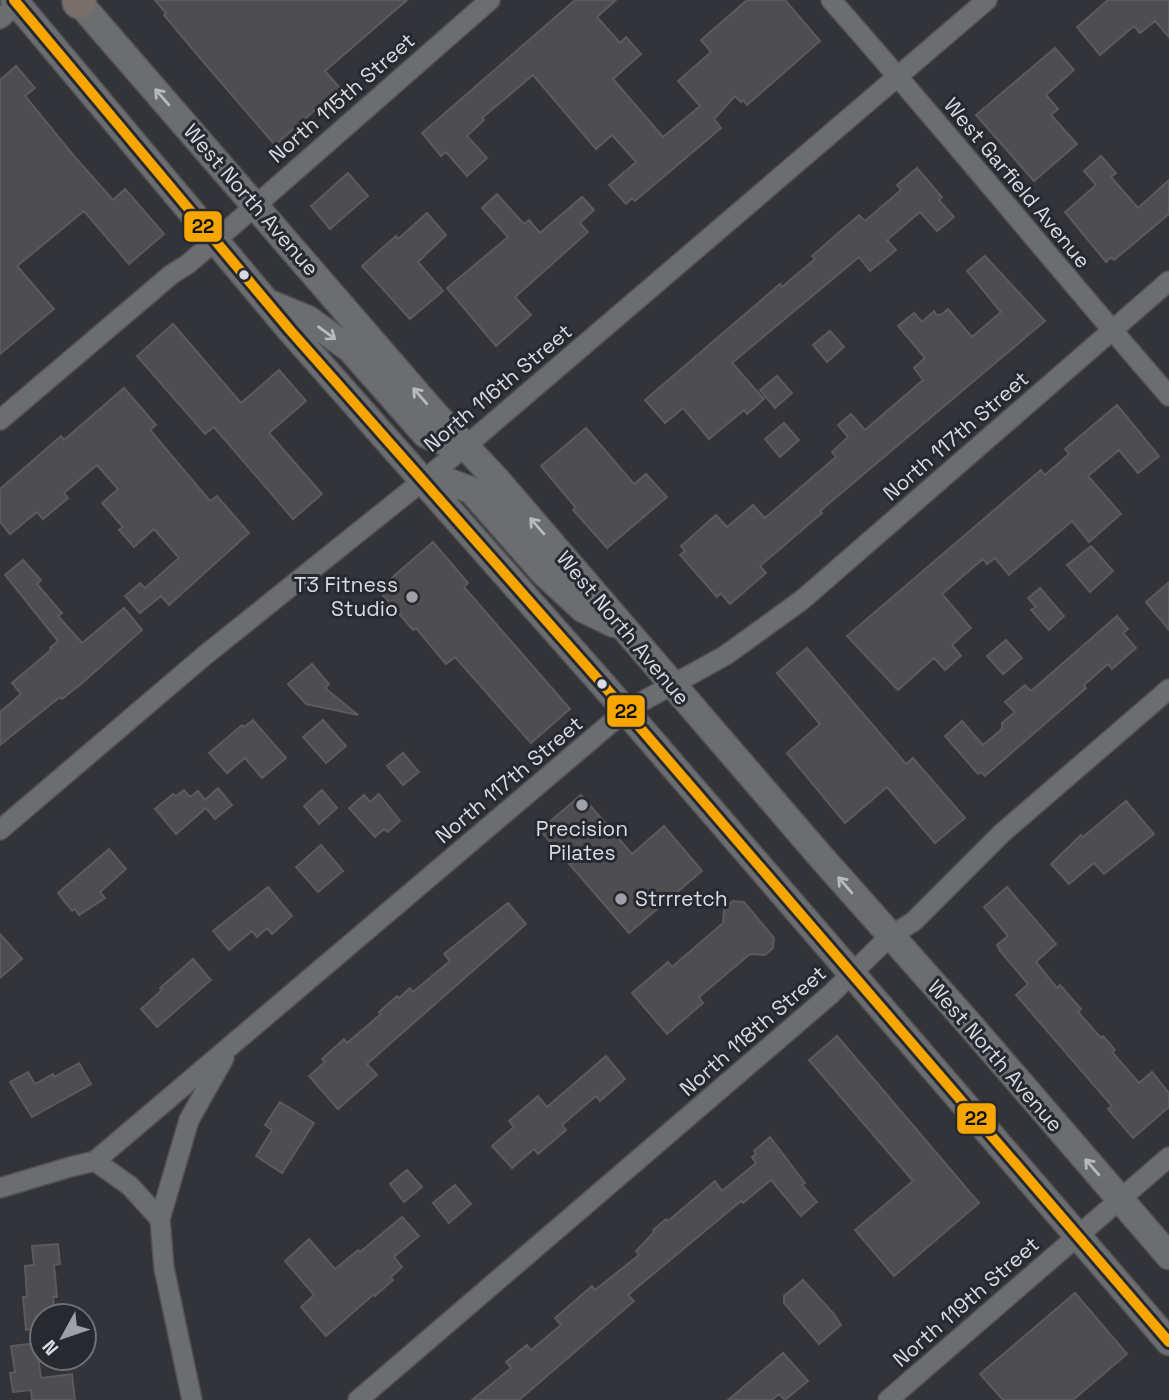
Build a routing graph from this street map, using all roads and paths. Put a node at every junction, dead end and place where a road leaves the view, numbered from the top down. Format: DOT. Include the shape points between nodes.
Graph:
graph roads {
  1 [pos="490,0"];
  2 [pos="831,0"];
  3 [pos="987,0"];
  4 [pos="78,1"];
  5 [pos="10,8"];
  6 [pos="898,76"];
  7 [pos="254,205"];
  8 [pos="215,241"];
  9 [pos="1169,281"];
  10 [pos="267,302"];
  11 [pos="1112,331"];
  12 [pos="1169,396"];
  13 [pos="0,420"];
  14 [pos="466,446"];
  15 [pos="424,480"];
  16 [pos="627,630"];
  17 [pos="672,685"];
  18 [pos="1169,689"];
  19 [pos="625,711"];
  20 [pos="0,830"];
  21 [pos="890,936"];
  22 [pos="852,975"];
  23 [pos="230,1048"];
  24 [pos="1169,1157"];
  25 [pos="95,1161"];
  26 [pos="0,1188"];
  27 [pos="1120,1200"];
  28 [pos="160,1219"];
  29 [pos="1077,1236"];
  30 [pos="1169,1256"];
  31 [pos="1169,1342"];
  32 [pos="192,1400"];
  33 [pos="358,1400"];
  34 [pos="888,1400"];
  1 -- 7 [label="street, North 115th Street"];
  2 -- 6 [label="street, West Garfield Avenue"];
  3 -- 6 [label="street, North 116th Street"];
  7 -- 4 [label="main road, West North Avenue, one-way"];
  5 -- 8 [label="main road"];
  6 -- 11 [label="street, West Garfield Avenue"];
  6 -- 14 [label="street, North 116th Street"];
  7 -- 8 [label="street, North 115th Street"];
  14 -- 7 [label="main road, West North Avenue, one-way"];
  8 -- 10 [label="main road"];
  8 -- 13 [label="street, North 115th Street"];
  9 -- 11 [label="street, North 117th Street"];
  10 -- 14 [label="main road, one-way" via="308,319 350,349 425,434"];
  10 -- 15 [label="main road"];
  11 -- 12 [label="street, West Garfield Avenue"];
  11 -- 17 [label="street, North 117th Street" via="802,600 750,640"];
  14 -- 15 [label="street, North 116th Street"];
  16 -- 14 [label="main road, West North Avenue, one-way"];
  15 -- 16 [label="main road" via="444,480 471,490 583,608"];
  15 -- 19 [label="main road"];
  15 -- 20 [label="street, North 116th Street" via="204,656"];
  16 -- 17 [label="main road, West North Avenue"];
  17 -- 19 [label="street, North 117th Street"];
  21 -- 17 [label="main road, West North Avenue, one-way"];
  18 -- 21 [label="street, North 118th Street" via="1002,833 913,922"];
  19 -- 22 [label="main road"];
  19 -- 23 [label="street, North 117th Street"];
  21 -- 22 [label="street, North 118th Street"];
  27 -- 21 [label="main road, West North Avenue, one-way"];
  22 -- 29 [label="main road"];
  22 -- 33 [label="street, North 118th Street"];
  23 -- 25 [label="street, North 117th Street"];
  23 -- 28 [label="street" via="188,1120"];
  24 -- 27 [label="street, North 119th Street"];
  25 -- 26 [label="street, North 117th Street"];
  25 -- 28 [label="street" via="130,1186"];
  27 -- 29 [label="street, North 119th Street"];
  27 -- 30 [label="main road, West North Avenue"];
  28 -- 32 [label="street" via="164,1268"];
  29 -- 31 [label="main road"];
  29 -- 34 [label="street, North 119th Street"];
}
